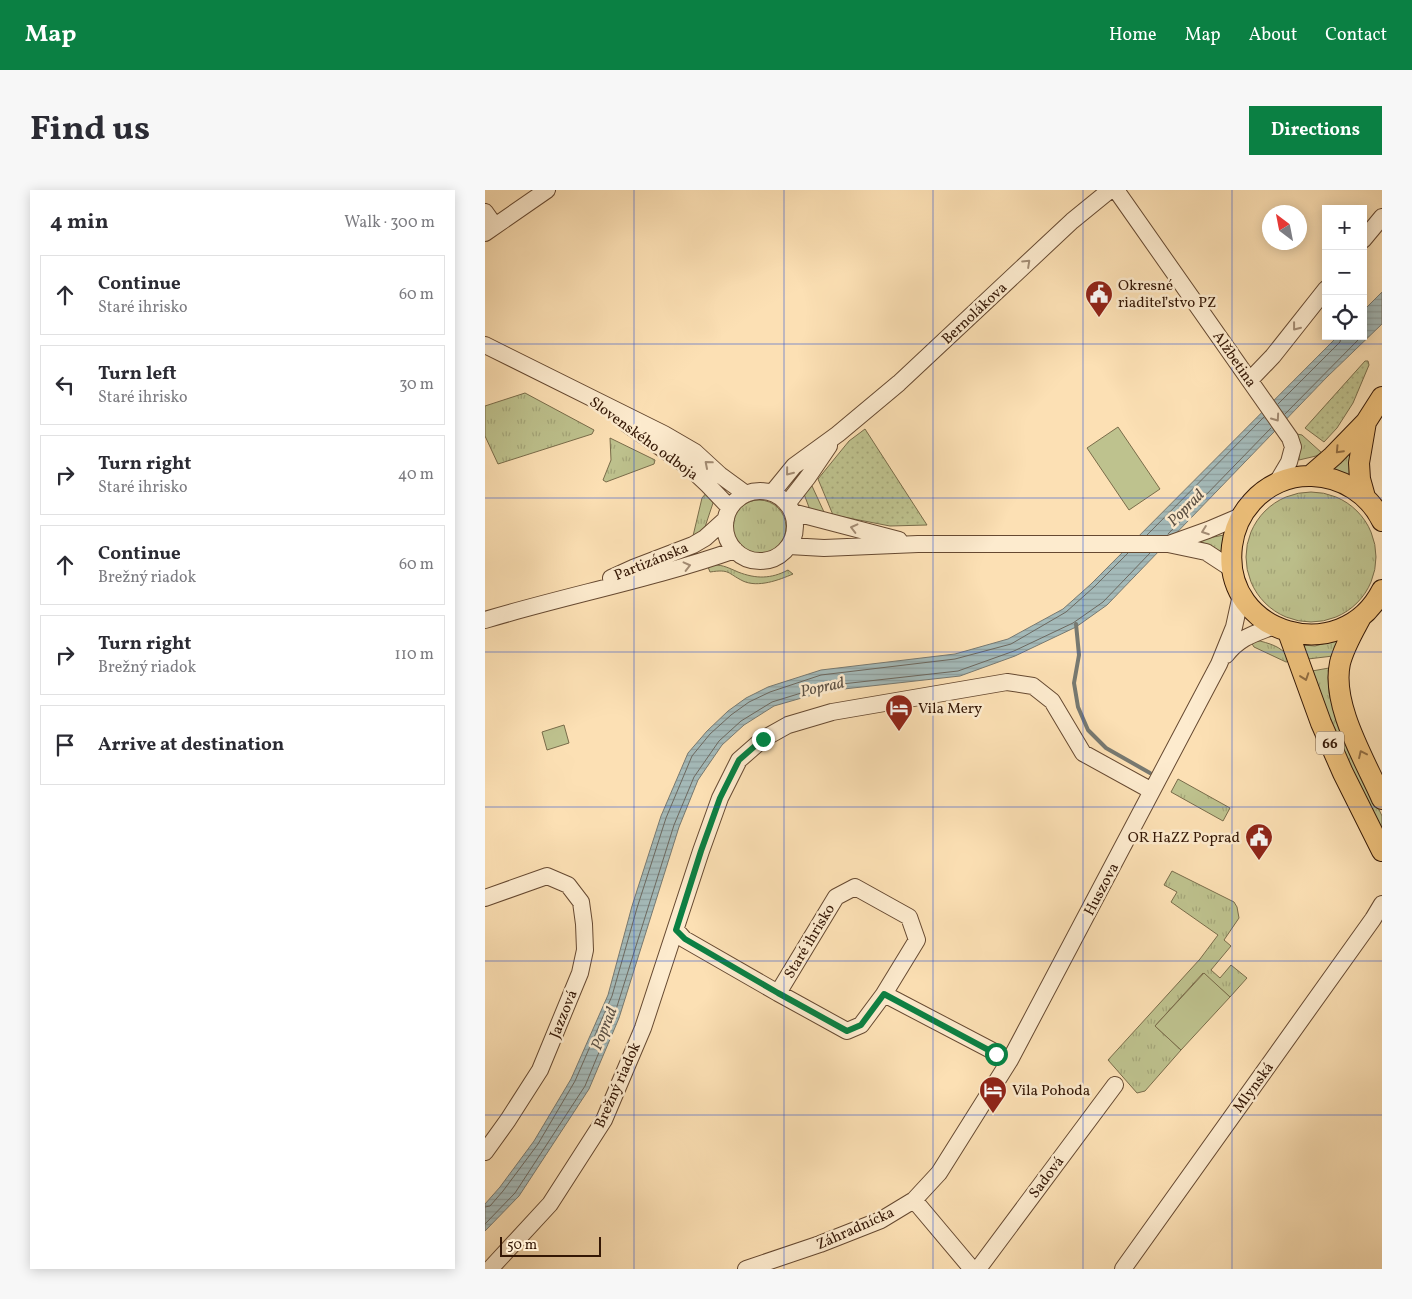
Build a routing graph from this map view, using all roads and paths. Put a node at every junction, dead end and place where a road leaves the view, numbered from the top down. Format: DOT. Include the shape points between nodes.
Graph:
graph roads {
  1 [pos="547,190"];
  2 [pos="1110,190"];
  3 [pos="1117,190"];
  4 [pos="485,212"];
  5 [pos="1382,217"];
  6 [pos="490,230"];
  7 [pos="1367,235"];
  8 [pos="1322,294"];
  9 [pos="485,345"];
  10 [pos="1250,380"];
  11 [pos="578,390"];
  12 [pos="1382,397"];
  13 [pos="1366,422"];
  14 [pos="838,434"];
  15 [pos="1310,476"];
  16 [pos="1276,484"];
  17 [pos="747,494"];
  18 [pos="772,494"];
  19 [pos="1365,498"];
  20 [pos="789,508"];
  21 [pos="728,514"];
  22 [pos="1241,516"];
  23 [pos="1382,521"];
  24 [pos="919,544"];
  25 [pos="1168,544"];
  26 [pos="789,546"];
  27 [pos="735,550"];
  28 [pos="1232,569"];
  29 [pos="1382,590"];
  30 [pos="1241,595"];
  31 [pos="572,596"];
  32 [pos="1361,617"];
  33 [pos="485,620"];
  34 [pos="1281,629"];
  35 [pos="1219,664"];
  36 [pos="1152,791"];
  37 [pos="1382,798"];
  38 [pos="1382,851"];
  39 [pos="485,898"];
  40 [pos="1382,904"];
  41 [pos="676,930"];
  42 [pos="778,993"];
  43 [pos="884,994"];
  44 [pos="1010,1060"];
  45 [pos="1115,1085"];
  46 [pos="485,1152"];
  47 [pos="914,1200"];
  48 [pos="490,1269"];
  49 [pos="747,1269"];
  50 [pos="972,1269"];
  51 [pos="978,1269"];
  52 [pos="1123,1269"];
  1 -- 6 [label="street"];
  14 -- 2 [label="street, Bernolákova, one-way" via="899,384 1072,221"];
  3 -- 10 [label="street, Alžbetina"];
  4 -- 6 [label="street"];
  5 -- 7 [label="street"];
  8 -- 10 [label="street, one-way"];
  9 -- 11 [label="street, Slovenského odboja"];
  10 -- 16 [label="street, Alžbetina, one-way" via="1291,438 1293,447 1289,462"];
  17 -- 11 [label="street, Slovenského odboja, one-way" via="695,452"];
  11 -- 21 [label="street, Slovenského odboja" via="690,468 708,485"];
  12 -- 13 [label="main road"];
  13 -- 15 [label="main road, one-way"];
  13 -- 19 [label="main road" via="1359,463"];
  14 -- 18 [label="street, Bernolákova, one-way" via="794,466"];
  14 -- 20 [label="street, Bernolákova"];
  15 -- 16 [label="main road"];
  15 -- 19 [label="main road" via="1341,482"];
  16 -- 22 [label="main road" via="1256,497"];
  17 -- 18 [label="street" via="759,491"];
  17 -- 21 [label="street" via="737,500"];
  18 -- 20 [label="street"];
  19 -- 23 [label="main road"];
  24 -- 20 [label="street, one-way"];
  20 -- 26 [label="street" via="795,529"];
  21 -- 27 [label="street" via="725,529"];
  21 -- 31 [label="street, Partizánska" via="705,538 693,545"];
  22 -- 25 [label="street, one-way"];
  22 -- 28 [label="main road" via="1232,542"];
  24 -- 25 [label="street"];
  24 -- 26 [label="street" via="824,548"];
  25 -- 28 [label="street" via="1207,552"];
  26 -- 27 [label="street" via="775,557 763,561 746,558"];
  31 -- 27 [label="street, Partizánska, one-way" via="700,563"];
  28 -- 30 [label="main road"];
  29 -- 32 [label="main road, 66"];
  30 -- 34 [label="main road" via="1261,618"];
  30 -- 35 [label="street, Huszova" via="1234,627"];
  31 -- 33 [label="street, Partizánska"];
  32 -- 34 [label="main road, 66" via="1330,632 1305,635"];
  37 -- 32 [label="main road, 66, one-way" via="1344,713 1339,690 1340,664"];
  34 -- 35 [label="street, Huszova" via="1243,638"];
  34 -- 38 [label="main road, 66, one-way" via="1302,667 1321,723"];
  35 -- 36 [label="street, Huszova"];
  36 -- 41 [label="street, Brežný riadok" via="1083,753 1052,701 1033,686 1007,682 832,712 788,725 763,739 739,760 720,798"];
  36 -- 44 [label="street, Huszova"];
  39 -- 46 [label="street, Jazzová" via="547,876 568,885 581,902 585,950 580,973 540,1070"];
  40 -- 52 [label="street, Mlynská"];
  41 -- 42 [label="street" via="685,939"];
  41 -- 48 [label="street, Brežný riadok" via="643,1028 604,1120 550,1204"];
  42 -- 43 [label="street, Staré ihrisko" via="847,1031 861,1025"];
  42 -- 43 [label="street, Staré ihrisko" via="836,897 855,887 909,917 917,940"];
  43 -- 44 [label="street"];
  44 -- 47 [label="street, Záhradnícka" via="939,1173"];
  45 -- 51 [label="street, Sadová"];
  47 -- 49 [label="street, Záhradnícka" via="881,1220"];
  47 -- 50 [label="street"];
}
